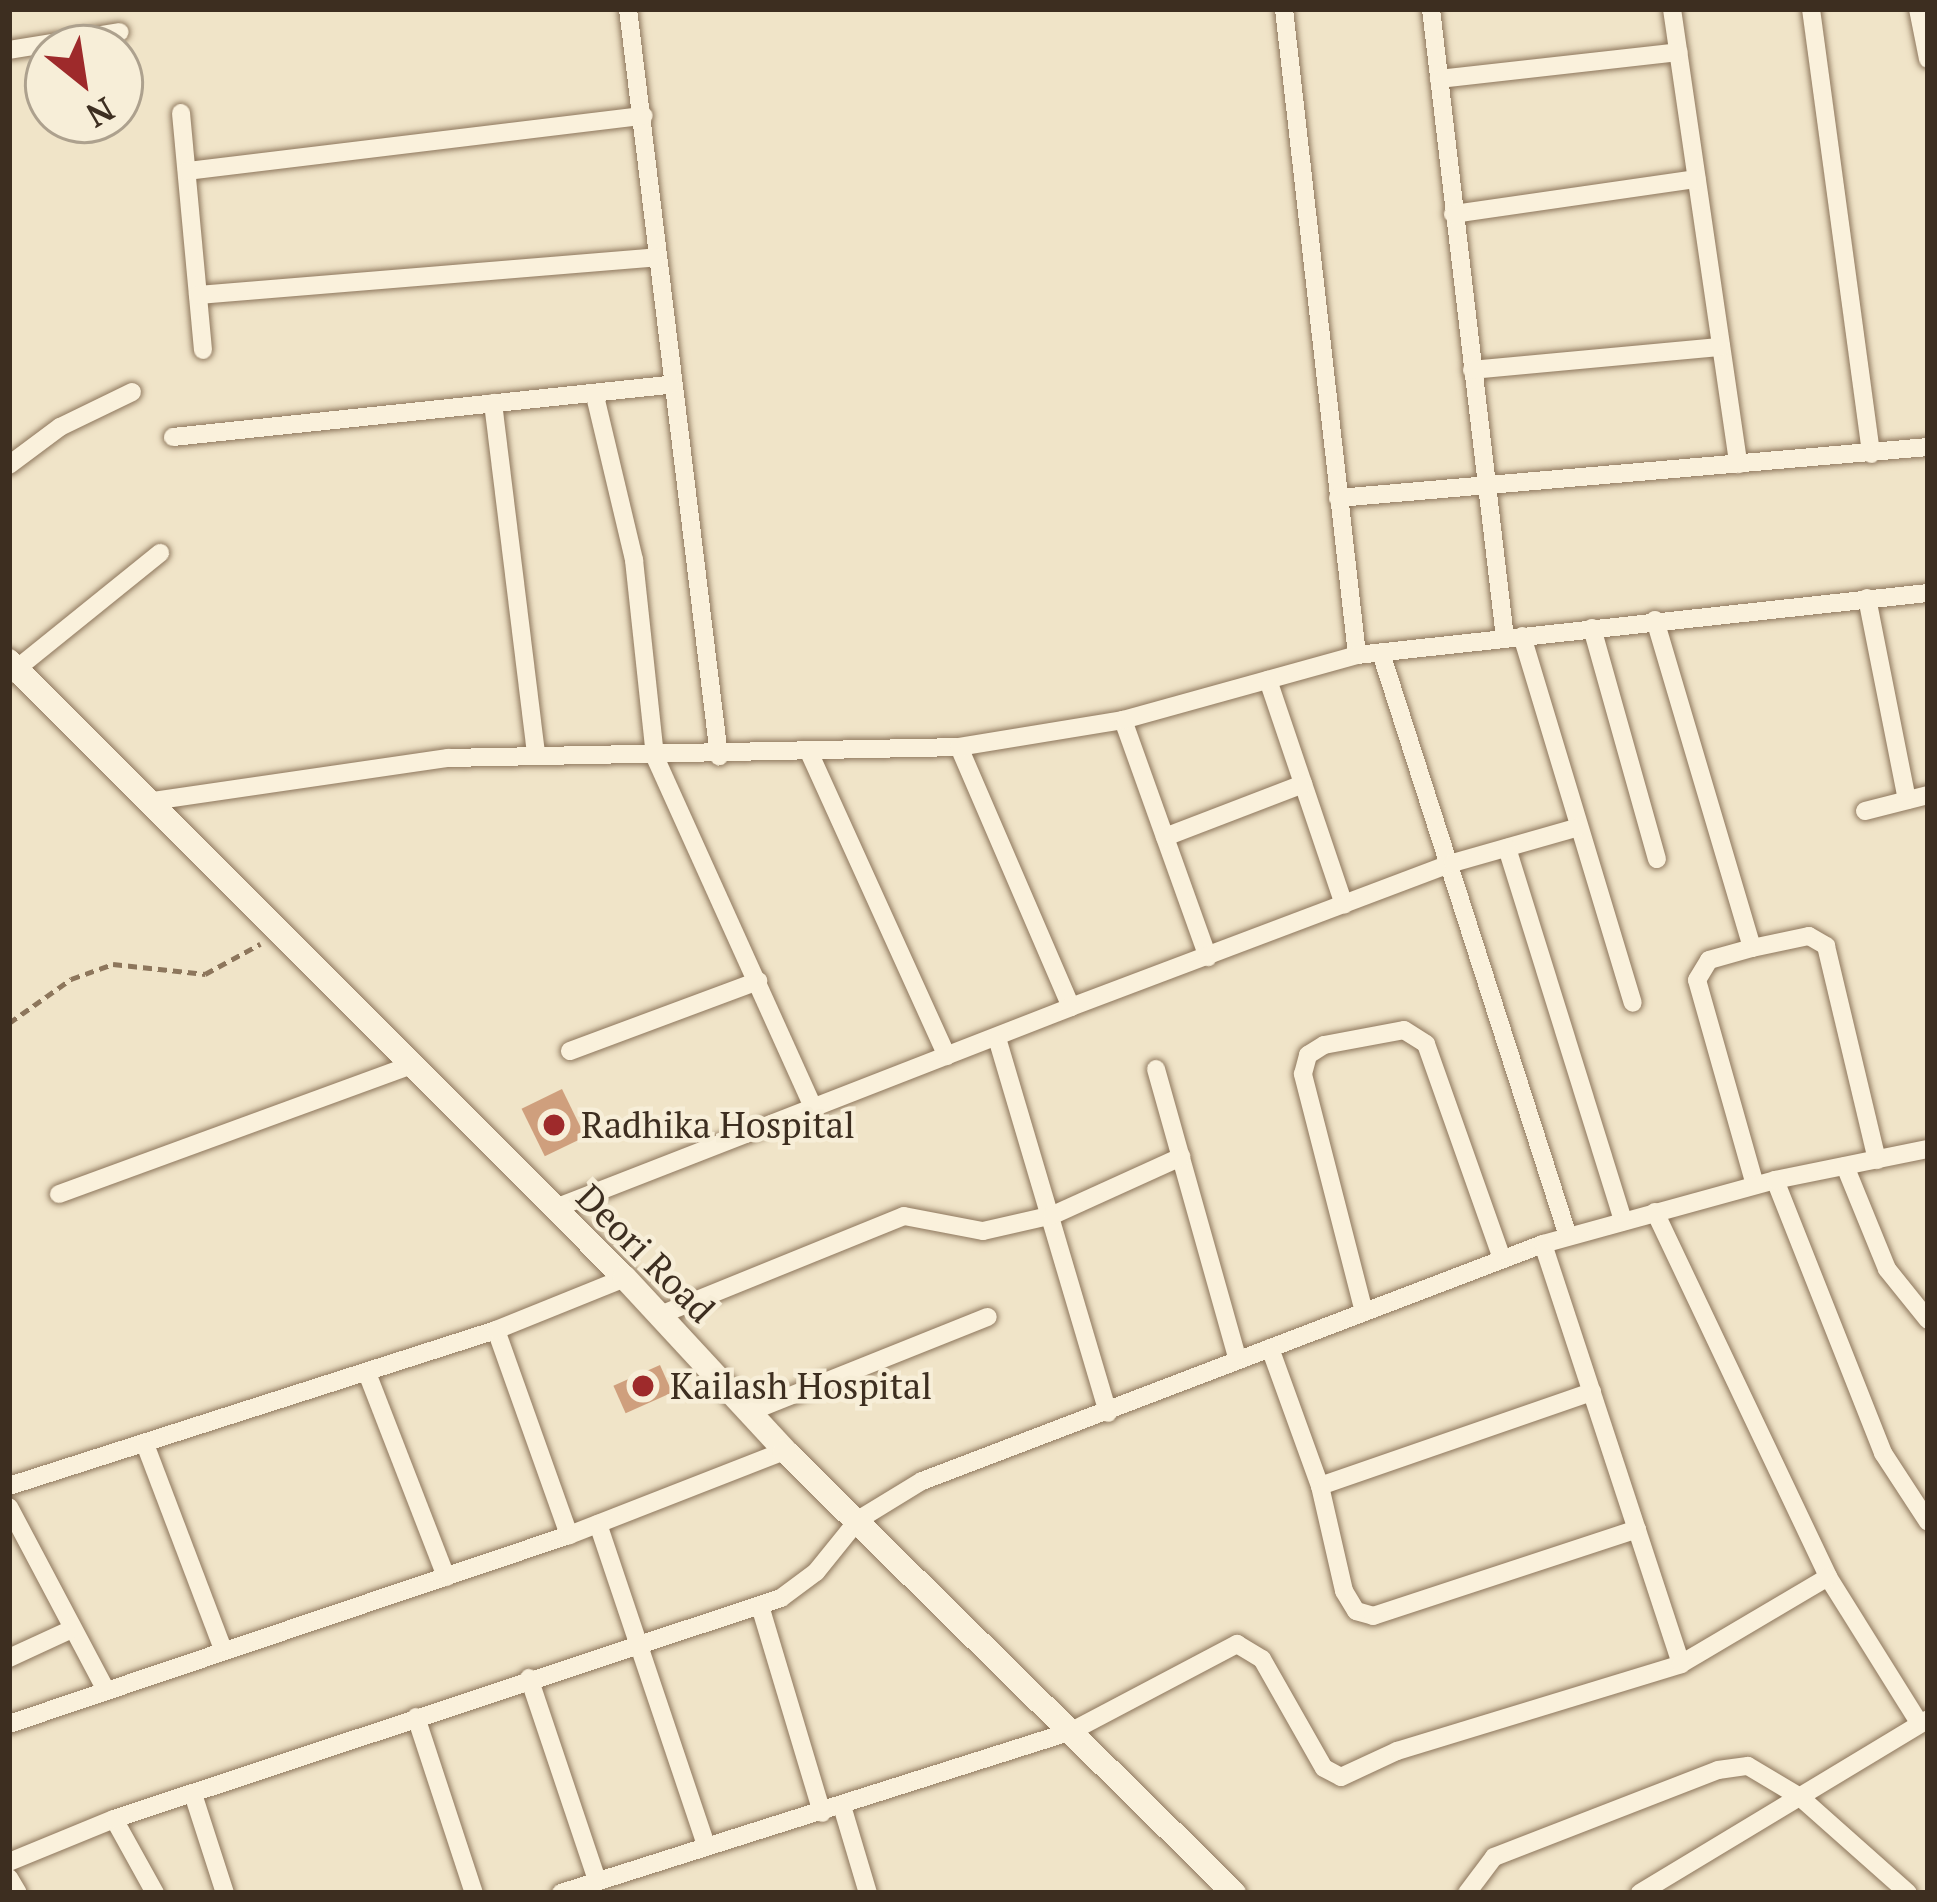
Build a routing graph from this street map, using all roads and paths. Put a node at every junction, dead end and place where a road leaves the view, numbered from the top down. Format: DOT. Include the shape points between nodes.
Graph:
graph roads {
  1 [pos="628,9"];
  2 [pos="1284,9"];
  3 [pos="1431,9"];
  4 [pos="1672,9"];
  5 [pos="1811,9"];
  6 [pos="1918,9"];
  7 [pos="1678,52"];
  8 [pos="1928,59"];
  9 [pos="1439,80"];
  10 [pos="181,112"];
  11 [pos="644,116"];
  12 [pos="187,171"];
  13 [pos="1696,179"];
  14 [pos="1453,214"];
  15 [pos="657,257"];
  16 [pos="198,295"];
  17 [pos="1721,347"];
  18 [pos="203,350"];
  19 [pos="1472,370"];
  20 [pos="670,385"];
  21 [pos="132,392"];
  22 [pos="595,396"];
  23 [pos="493,404"];
  24 [pos="173,437"];
  25 [pos="1928,447"];
  26 [pos="1871,454"];
  27 [pos="1738,464"];
  28 [pos="9,466"];
  29 [pos="1492,481"];
  30 [pos="1337,498"];
  31 [pos="160,553"];
  32 [pos="1928,593"];
  33 [pos="1867,598"];
  34 [pos="1655,620"];
  35 [pos="1592,628"];
  36 [pos="1513,637"];
  37 [pos="1381,653"];
  38 [pos="1357,655"];
  39 [pos="12,668"];
  40 [pos="1268,680"];
  41 [pos="1123,720"];
  42 [pos="959,747"];
  43 [pos="808,752"];
  44 [pos="536,754"];
  45 [pos="719,756"];
  46 [pos="655,758"];
  47 [pos="1303,784"];
  48 [pos="1928,795"];
  49 [pos="1907,800"];
  50 [pos="152,801"];
  51 [pos="1865,811"];
  52 [pos="1576,828"];
  53 [pos="1165,837"];
  54 [pos="1507,848"];
  55 [pos="1657,860"];
  56 [pos="1453,863"];
  57 [pos="1344,905"];
  58 [pos="280,931"];
  59 [pos="1752,948"];
  60 [pos="1208,958"];
  61 [pos="758,981"];
  62 [pos="1633,1003"];
  63 [pos="1071,1007"];
  64 [pos="9,1023"];
  65 [pos="997,1038"];
  66 [pos="570,1051"];
  67 [pos="946,1056"];
  68 [pos="409,1066"];
  69 [pos="1156,1069"];
  70 [pos="813,1107"];
  71 [pos="1928,1149"];
  72 [pos="1181,1157"];
  73 [pos="1877,1160"];
  74 [pos="1845,1166"];
  75 [pos="1775,1180"];
  76 [pos="1755,1185"];
  77 [pos="59,1194"];
  78 [pos="553,1209"];
  79 [pos="1655,1212"];
  80 [pos="1053,1215"];
  81 [pos="1623,1221"];
  82 [pos="1568,1236"];
  83 [pos="1543,1244"];
  84 [pos="1502,1259"];
  85 [pos="625,1278"];
  86 [pos="1364,1312"];
  87 [pos="659,1316"];
  88 [pos="988,1317"];
  89 [pos="1928,1319"];
  90 [pos="496,1330"];
  91 [pos="1270,1348"];
  92 [pos="1238,1360"];
  93 [pos="368,1372"];
  94 [pos="1592,1392"];
  95 [pos="750,1412"];
  96 [pos="1108,1413"];
  97 [pos="145,1444"];
  98 [pos="785,1451"];
  99 [pos="9,1486"];
  100 [pos="1320,1486"];
  101 [pos="9,1507"];
  102 [pos="858,1520"];
  103 [pos="1928,1522"];
  104 [pos="598,1524"];
  105 [pos="1637,1529"];
  106 [pos="569,1535"];
  107 [pos="446,1577"];
  108 [pos="1828,1577"];
  109 [pos="760,1606"];
  110 [pos="72,1629"];
  111 [pos="640,1645"];
  112 [pos="223,1649"];
  113 [pos="9,1658"];
  114 [pos="1682,1664"];
  115 [pos="529,1678"];
  116 [pos="105,1688"];
  117 [pos="416,1717"];
  118 [pos="1924,1722"];
  119 [pos="9,1724"];
  120 [pos="1072,1731"];
  121 [pos="193,1794"];
  122 [pos="1800,1797"];
  123 [pos="842,1806"];
  124 [pos="822,1813"];
  125 [pos="114,1819"];
  126 [pos="706,1845"];
  127 [pos="9,1862"];
  128 [pos="9,1878"];
  129 [pos="597,1880"];
  130 [pos="1906,1892"];
  131 [pos="19,1893"];
  132 [pos="155,1893"];
  133 [pos="225,1893"];
  134 [pos="474,1893"];
  135 [pos="562,1893"];
  136 [pos="868,1893"];
  137 [pos="1234,1893"];
  138 [pos="1467,1893"];
  139 [pos="1640,1893"];
  1 -- 11 [label="street"];
  2 -- 30 [label="street"];
  3 -- 9 [label="street"];
  4 -- 7 [label="street"];
  5 -- 26 [label="street"];
  6 -- 8 [label="street"];
  7 -- 9 [label="street"];
  7 -- 13 [label="street"];
  9 -- 14 [label="street"];
  10 -- 12 [label="street"];
  11 -- 12 [label="street"];
  11 -- 15 [label="street"];
  12 -- 16 [label="street"];
  13 -- 14 [label="street"];
  13 -- 17 [label="street"];
  14 -- 19 [label="street"];
  15 -- 16 [label="street"];
  15 -- 20 [label="street"];
  16 -- 18 [label="street"];
  17 -- 19 [label="street"];
  17 -- 27 [label="street"];
  19 -- 29 [label="street"];
  20 -- 22 [label="street"];
  20 -- 45 [label="street"];
  21 -- 28 [label="street" via="60,427"];
  22 -- 23 [label="street"];
  22 -- 46 [label="street" via="634,560"];
  23 -- 24 [label="street"];
  23 -- 44 [label="street"];
  25 -- 26 [label="street"];
  26 -- 27 [label="street"];
  27 -- 29 [label="street"];
  29 -- 30 [label="street"];
  29 -- 36 [label="street"];
  30 -- 38 [label="street"];
  31 -- 39 [label="street"];
  32 -- 33 [label="street"];
  33 -- 34 [label="street"];
  33 -- 49 [label="street"];
  34 -- 35 [label="street"];
  34 -- 59 [label="street"];
  35 -- 36 [label="street"];
  35 -- 55 [label="street"];
  36 -- 37 [label="street"];
  36 -- 52 [label="street"];
  37 -- 38 [label="street"];
  37 -- 56 [label="street"];
  38 -- 40 [label="street"];
  39 -- 50 [label="street, Deori Road"];
  40 -- 41 [label="street"];
  40 -- 47 [label="street"];
  41 -- 42 [label="street"];
  41 -- 53 [label="street"];
  42 -- 43 [label="street"];
  42 -- 63 [label="street"];
  43 -- 45 [label="street"];
  43 -- 67 [label="street"];
  44 -- 46 [label="street"];
  44 -- 50 [label="street" via="448,758"];
  45 -- 46 [label="street"];
  46 -- 61 [label="street"];
  47 -- 53 [label="street"];
  47 -- 57 [label="street"];
  48 -- 49 [label="street"];
  49 -- 51 [label="street"];
  50 -- 58 [label="street, Deori Road"];
  52 -- 54 [label="street"];
  52 -- 62 [label="street"];
  53 -- 60 [label="street"];
  54 -- 56 [label="street"];
  54 -- 81 [label="street"];
  56 -- 57 [label="street"];
  56 -- 82 [label="street"];
  57 -- 60 [label="street"];
  58 -- 64 [label="path" via="205,974 112,964 71,979"];
  58 -- 68 [label="street, Deori Road"];
  59 -- 73 [label="street" via="1810,936 1826,946"];
  59 -- 76 [label="street" via="1709,960 1697,980"];
  60 -- 63 [label="street"];
  61 -- 66 [label="street"];
  61 -- 70 [label="street"];
  63 -- 65 [label="street"];
  65 -- 67 [label="street"];
  65 -- 80 [label="street"];
  67 -- 70 [label="street"];
  68 -- 77 [label="street"];
  68 -- 78 [label="street, Deori Road"];
  69 -- 72 [label="street"];
  70 -- 78 [label="street"];
  71 -- 73 [label="street"];
  72 -- 80 [label="street"];
  72 -- 92 [label="street"];
  73 -- 74 [label="street"];
  74 -- 75 [label="street"];
  74 -- 89 [label="street" via="1887,1269"];
  75 -- 76 [label="street"];
  75 -- 103 [label="street" via="1883,1453"];
  76 -- 79 [label="street"];
  78 -- 85 [label="street, Deori Road"];
  79 -- 81 [label="street"];
  79 -- 108 [label="street"];
  80 -- 87 [label="street" via="968,1232 904,1216"];
  80 -- 96 [label="street"];
  81 -- 82 [label="street"];
  82 -- 83 [label="street"];
  83 -- 84 [label="street"];
  83 -- 94 [label="street"];
  84 -- 86 [label="street"];
  84 -- 86 [label="street" via="1426,1044 1404,1030 1324,1046 1308,1055 1303,1074"];
  85 -- 87 [label="street, Deori Road"];
  85 -- 90 [label="street"];
  86 -- 91 [label="street"];
  87 -- 95 [label="street, Deori Road"];
  88 -- 95 [label="street"];
  90 -- 93 [label="street"];
  90 -- 106 [label="street"];
  91 -- 92 [label="street"];
  91 -- 100 [label="street"];
  92 -- 96 [label="street"];
  93 -- 97 [label="street"];
  93 -- 107 [label="street"];
  94 -- 100 [label="street"];
  94 -- 105 [label="street"];
  95 -- 98 [label="street, Deori Road"];
  96 -- 102 [label="street" via="922,1481"];
  97 -- 99 [label="street"];
  97 -- 112 [label="street"];
  98 -- 102 [label="street, Deori Road"];
  98 -- 104 [label="street"];
  100 -- 105 [label="street" via="1344,1591 1356,1611 1373,1616"];
  101 -- 110 [label="street"];
  102 -- 109 [label="street" via="816,1572"];
  102 -- 120 [label="street, Deori Road"];
  104 -- 106 [label="street"];
  104 -- 111 [label="street"];
  105 -- 114 [label="street"];
  106 -- 107 [label="street"];
  107 -- 112 [label="street"];
  108 -- 114 [label="street"];
  108 -- 118 [label="street"];
  109 -- 111 [label="street"];
  109 -- 124 [label="street"];
  110 -- 113 [label="street"];
  110 -- 116 [label="street"];
  111 -- 115 [label="street"];
  111 -- 126 [label="street"];
  112 -- 116 [label="street"];
  114 -- 120 [label="street" via="1397,1751 1341,1777 1324,1768 1262,1659 1238,1644"];
  115 -- 117 [label="street"];
  115 -- 129 [label="street"];
  116 -- 119 [label="street"];
  117 -- 121 [label="street"];
  117 -- 134 [label="street"];
  118 -- 122 [label="street"];
  120 -- 123 [label="street"];
  120 -- 137 [label="street, Deori Road"];
  121 -- 125 [label="street"];
  121 -- 133 [label="street"];
  122 -- 130 [label="street"];
  122 -- 138 [label="street" via="1748,1766 1718,1770 1494,1858"];
  122 -- 139 [label="street"];
  123 -- 124 [label="street"];
  123 -- 136 [label="street"];
  124 -- 126 [label="street"];
  125 -- 127 [label="street"];
  125 -- 132 [label="street"];
  126 -- 129 [label="street"];
  128 -- 131 [label="street"];
  129 -- 135 [label="street"];
}
